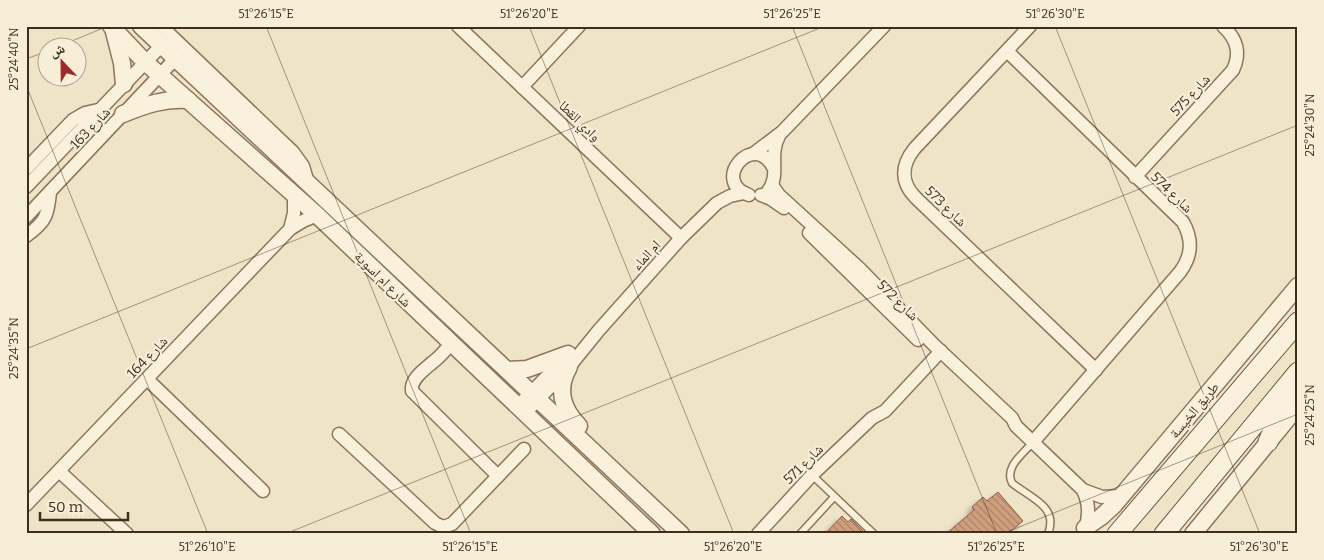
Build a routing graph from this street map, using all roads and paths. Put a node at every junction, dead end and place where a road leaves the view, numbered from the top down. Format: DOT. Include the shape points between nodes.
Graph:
graph roads {
  1 [pos="141,26"];
  2 [pos="161,26"];
  3 [pos="458,26"];
  4 [pos="579,26"];
  5 [pos="884,26"];
  6 [pos="1030,26"];
  7 [pos="1223,26"];
  8 [pos="111,27"];
  9 [pos="161,46"];
  10 [pos="1006,51"];
  11 [pos="175,59"];
  12 [pos="145,62"];
  13 [pos="160,75"];
  14 [pos="124,84"];
  15 [pos="522,87"];
  16 [pos="188,100"];
  17 [pos="98,110"];
  18 [pos="123,114"];
  19 [pos="782,132"];
  20 [pos="753,154"];
  21 [pos="773,168"];
  22 [pos="26,170"];
  23 [pos="733,175"];
  24 [pos="1135,177"];
  25 [pos="308,183"];
  26 [pos="772,185"];
  27 [pos="26,187"];
  28 [pos="50,192"];
  29 [pos="744,193"];
  30 [pos="761,194"];
  31 [pos="294,195"];
  32 [pos="717,203"];
  33 [pos="317,215"];
  34 [pos="26,217"];
  35 [pos="290,229"];
  36 [pos="26,236"];
  37 [pos="681,238"];
  38 [pos="1298,286"];
  39 [pos="1298,322"];
  40 [pos="448,341"];
  41 [pos="935,351"];
  42 [pos="568,361"];
  43 [pos="508,370"];
  44 [pos="1096,370"];
  45 [pos="1297,373"];
  46 [pos="147,379"];
  47 [pos="535,396"];
  48 [pos="1298,406"];
  49 [pos="522,410"];
  50 [pos="340,434"];
  51 [pos="1033,442"];
  52 [pos="1268,442"];
  53 [pos="524,449"];
  54 [pos="602,459"];
  55 [pos="59,471"];
  56 [pos="812,475"];
  57 [pos="498,476"];
  58 [pos="1083,490"];
  59 [pos="263,491"];
  60 [pos="834,496"];
  61 [pos="1121,496"];
  62 [pos="27,504"];
  63 [pos="1136,512"];
  64 [pos="1083,531"];
  65 [pos="127,534"];
  66 [pos="652,534"];
  67 [pos="681,534"];
  68 [pos="758,534"];
  69 [pos="800,534"];
  70 [pos="874,534"];
  71 [pos="1048,534"];
  72 [pos="1117,534"];
  73 [pos="1131,534"];
  74 [pos="1164,534"];
  75 [pos="1193,534"];
  1 -- 9 [label="street, شارع ام اسوية"];
  2 -- 25 [label="street" via="293,152 303,166"];
  3 -- 15 [label="street, وادي القطا"];
  4 -- 15 [label="street"];
  5 -- 19 [label="street"];
  6 -- 10 [label="street, شارع 573"];
  7 -- 24 [label="street, شارع 575" via="1237,48 1238,56 1232,70"];
  8 -- 12 [label="street, شارع ام اسوية"];
  8 -- 14 [label="street" via="122,62"];
  9 -- 11 [label="street, شارع ام اسوية"];
  9 -- 12 [label="street, شارع 163"];
  10 -- 24 [label="street, شارع 574"];
  10 -- 44 [label="street, شارع 573" via="912,152 905,165 905,183 909,192"];
  11 -- 13 [label="street, شارع 163"];
  11 -- 25 [label="street, شارع ام اسوية"];
  12 -- 13 [label="street, شارع ام اسوية"];
  12 -- 14 [label="street, شارع 163"];
  13 -- 16 [label="street, شارع ام اسوية"];
  13 -- 18 [label="street, شارع 163"];
  14 -- 17 [label="street, شارع 163"];
  15 -- 37 [label="street, وادي القطا"];
  16 -- 18 [label="street" via="156,102"];
  16 -- 31 [label="street, شارع ام اسوية"];
  17 -- 22 [label="street" via="72,120"];
  17 -- 27 [label="street, شارع 163"];
  18 -- 28 [label="street, شارع 163"];
  19 -- 20 [label="street"];
  19 -- 21 [label="street" via="774,149"];
  20 -- 21 [label="street" via="766,158"];
  20 -- 23 [label="street" via="737,163"];
  21 -- 26 [label="street"];
  23 -- 29 [label="street" via="734,182"];
  23 -- 32 [label="street, ام الماء"];
  24 -- 44 [label="street, شارع 574" via="1183,222 1190,238 1189,256 1180,272"];
  25 -- 43 [label="street, شارع ام اسوية"];
  26 -- 30 [label="street"];
  26 -- 41 [label="street, شارع 572" via="777,194 859,268"];
  28 -- 34 [label="street, شارع 163"];
  28 -- 36 [label="street" via="47,214 41,225"];
  29 -- 30 [label="street" via="752,196"];
  29 -- 32 [label="street, ام الماء"];
  30 -- 41 [label="street, شارع 572" via="784,208"];
  31 -- 33 [label="street, شارع ام اسوية"];
  31 -- 35 [label="street"];
  32 -- 37 [label="street, ام الماء"];
  33 -- 35 [label="street, شارع 164"];
  33 -- 40 [label="street, شارع ام اسوية"];
  35 -- 46 [label="street, شارع 164"];
  37 -- 42 [label="street, ام الماء" via="599,330 584,339"];
  38 -- 61 [label="street, طريق الخيسة"];
  39 -- 63 [label="main road, طريق الخيسة"];
  40 -- 49 [label="street, شارع ام اسوية"];
  40 -- 57 [label="street" via="430,358 413,382 413,394"];
  41 -- 51 [label="street, شارع 572" via="1004,420"];
  41 -- 56 [label="street, شارع 571"];
  42 -- 43 [label="street"];
  42 -- 47 [label="street, ام الماء"];
  42 -- 54 [label="street" via="562,382 564,405"];
  43 -- 47 [label="street, شارع ام اسوية"];
  44 -- 51 [label="street, شارع 574"];
  45 -- 52 [label="main road"];
  45 -- 74 [label="main road"];
  46 -- 55 [label="street, شارع 164"];
  46 -- 59 [label="street"];
  47 -- 49 [label="street, ام الماء"];
  47 -- 54 [label="street, شارع ام اسوية"];
  48 -- 52 [label="street"];
  49 -- 66 [label="street, شارع ام اسوية"];
  50 -- 57 [label="street" via="440,526 452,524"];
  51 -- 58 [label="street, شارع 572"];
  51 -- 71 [label="lane" via="1011,468 1010,478 1012,484 1049,512 1052,521"];
  52 -- 75 [label="street"];
  53 -- 57 [label="street"];
  54 -- 67 [label="street, شارع ام اسوية"];
  55 -- 62 [label="street, شارع 164"];
  55 -- 65 [label="street"];
  56 -- 60 [label="lane"];
  56 -- 68 [label="street, شارع 571"];
  58 -- 61 [label="street, شارع 572" via="1102,497"];
  58 -- 64 [label="street" via="1088,505 1088,521"];
  60 -- 69 [label="lane"];
  60 -- 70 [label="lane"];
  61 -- 64 [label="street, طريق الخيسة" via="1101,518"];
  63 -- 72 [label="main road, طريق الخيسة"];
  63 -- 73 [label="main road"];
}
